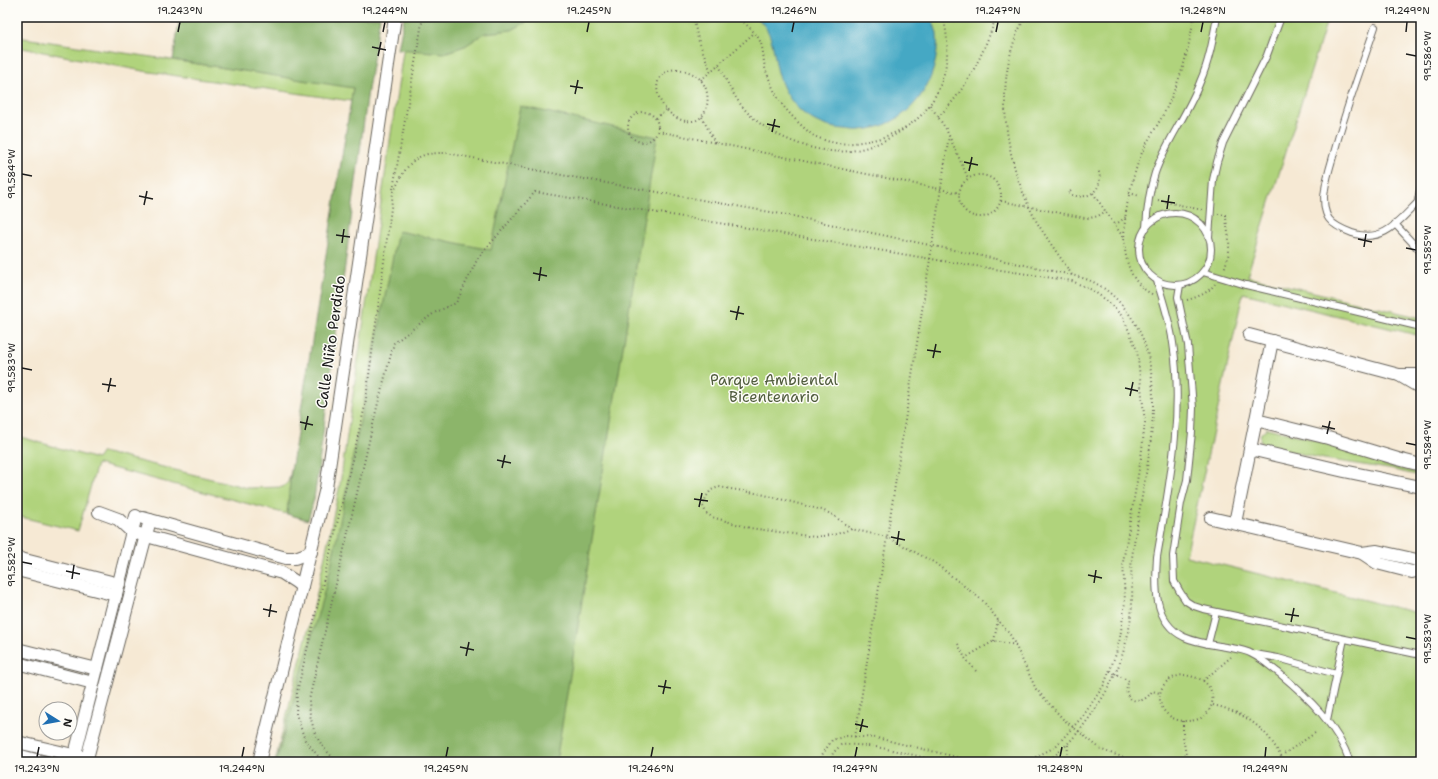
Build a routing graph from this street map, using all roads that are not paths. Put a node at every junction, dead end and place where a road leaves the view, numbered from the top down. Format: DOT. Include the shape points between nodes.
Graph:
graph roads {
  1 [pos="395,17"];
  2 [pos="1216,17"];
  3 [pos="1280,17"];
  4 [pos="1375,27"];
  5 [pos="1421,185"];
  6 [pos="1420,204"];
  7 [pos="1395,224"];
  8 [pos="1146,228"];
  9 [pos="1209,237"];
  10 [pos="1421,252"];
  11 [pos="1203,272"];
  12 [pos="1157,281"];
  13 [pos="1180,285"];
  14 [pos="1421,327"];
  15 [pos="1248,336"];
  16 [pos="1272,341"];
  17 [pos="1399,375"];
  18 [pos="1421,375"];
  19 [pos="1421,388"];
  20 [pos="1256,420"];
  21 [pos="1250,449"];
  22 [pos="1421,465"];
  23 [pos="1421,487"];
  24 [pos="99,512"];
  25 [pos="136,516"];
  26 [pos="1211,518"];
  27 [pos="118,519"];
  28 [pos="150,520"];
  29 [pos="1235,523"];
  30 [pos="132,532"];
  31 [pos="146,535"];
  32 [pos="311,552"];
  33 [pos="1362,553"];
  34 [pos="271,554"];
  35 [pos="17,558"];
  36 [pos="1421,563"];
  37 [pos="268,569"];
  38 [pos="17,570"];
  39 [pos="1421,570"];
  40 [pos="302,588"];
  41 [pos="117,589"];
  42 [pos="1216,612"];
  43 [pos="106,633"];
  44 [pos="119,637"];
  45 [pos="1344,639"];
  46 [pos="1208,644"];
  47 [pos="17,649"];
  48 [pos="1251,653"];
  49 [pos="1421,655"];
  50 [pos="17,663"];
  51 [pos="97,669"];
  52 [pos="1336,674"];
  53 [pos="93,683"];
  54 [pos="1327,720"];
  55 [pos="17,742"];
  56 [pos="17,755"];
  57 [pos="82,760"];
  58 [pos="44,762"];
  59 [pos="259,762"];
  60 [pos="1350,762"];
  1 -- 32 [label="street, Calle Niño Perdido" via="326,488"];
  2 -- 8 [label="lane" via="1208,60 1200,83 1155,173"];
  3 -- 9 [label="lane" via="1266,54 1223,143 1213,180"];
  4 -- 7 [label="lane" via="1345,115 1324,191 1324,203 1328,219 1341,229 1358,235 1377,236"];
  5 -- 6 [label="lane" via="1418,200"];
  6 -- 7 [label="lane"];
  7 -- 10 [label="lane"];
  8 -- 9 [label="lane" via="1154,220 1174,213 1196,220"];
  8 -- 12 [label="lane" via="1140,239 1138,251 1141,263"];
  9 -- 11 [label="lane" via="1209,261"];
  11 -- 13 [label="lane" via="1189,283"];
  11 -- 14 [label="lane" via="1254,287"];
  12 -- 13 [label="lane" via="1168,285"];
  12 -- 46 [label="lane" via="1173,342 1177,423 1172,472 1157,557 1156,587 1161,613 1166,623 1174,631"];
  13 -- 42 [label="lane" via="1178,302 1188,345 1193,408 1188,474 1173,556 1174,580 1186,600 1194,606"];
  15 -- 16 [label="street"];
  16 -- 17 [label="street"];
  16 -- 20 [label="street"];
  17 -- 18 [label="street"];
  17 -- 19 [label="street"];
  20 -- 21 [label="street"];
  20 -- 22 [label="street"];
  21 -- 23 [label="street"];
  21 -- 29 [label="street"];
  24 -- 27 [label="street"];
  25 -- 27 [label="street"];
  25 -- 28 [label="street"];
  25 -- 30 [label="street"];
  26 -- 29 [label="street"];
  27 -- 30 [label="street"];
  28 -- 31 [label="street"];
  28 -- 34 [label="street"];
  29 -- 33 [label="street"];
  30 -- 31 [label="street"];
  30 -- 41 [label="street"];
  31 -- 37 [label="street"];
  31 -- 44 [label="street"];
  32 -- 34 [label="street" via="290,558"];
  32 -- 40 [label="street, Calle Niño Perdido"];
  33 -- 36 [label="street" via="1377,551"];
  33 -- 39 [label="street" via="1377,563 1412,572"];
  34 -- 37 [label="street"];
  35 -- 41 [label="street"];
  37 -- 40 [label="street" via="286,575"];
  38 -- 41 [label="street"];
  40 -- 59 [label="street, Calle Niño Perdido"];
  41 -- 43 [label="street"];
  42 -- 45 [label="lane"];
  42 -- 46 [label="lane"];
  43 -- 44 [label="street"];
  43 -- 51 [label="street"];
  44 -- 57 [label="street"];
  45 -- 49 [label="lane"];
  45 -- 52 [label="lane"];
  46 -- 48 [label="lane"];
  47 -- 51 [label="street"];
  48 -- 52 [label="lane"];
  48 -- 54 [label="lane" via="1294,686"];
  50 -- 53 [label="street"];
  51 -- 53 [label="street"];
  52 -- 54 [label="lane"];
  53 -- 57 [label="street"];
  54 -- 60 [label="lane"];
  55 -- 57 [label="street"];
  56 -- 58 [label="street"];
}
